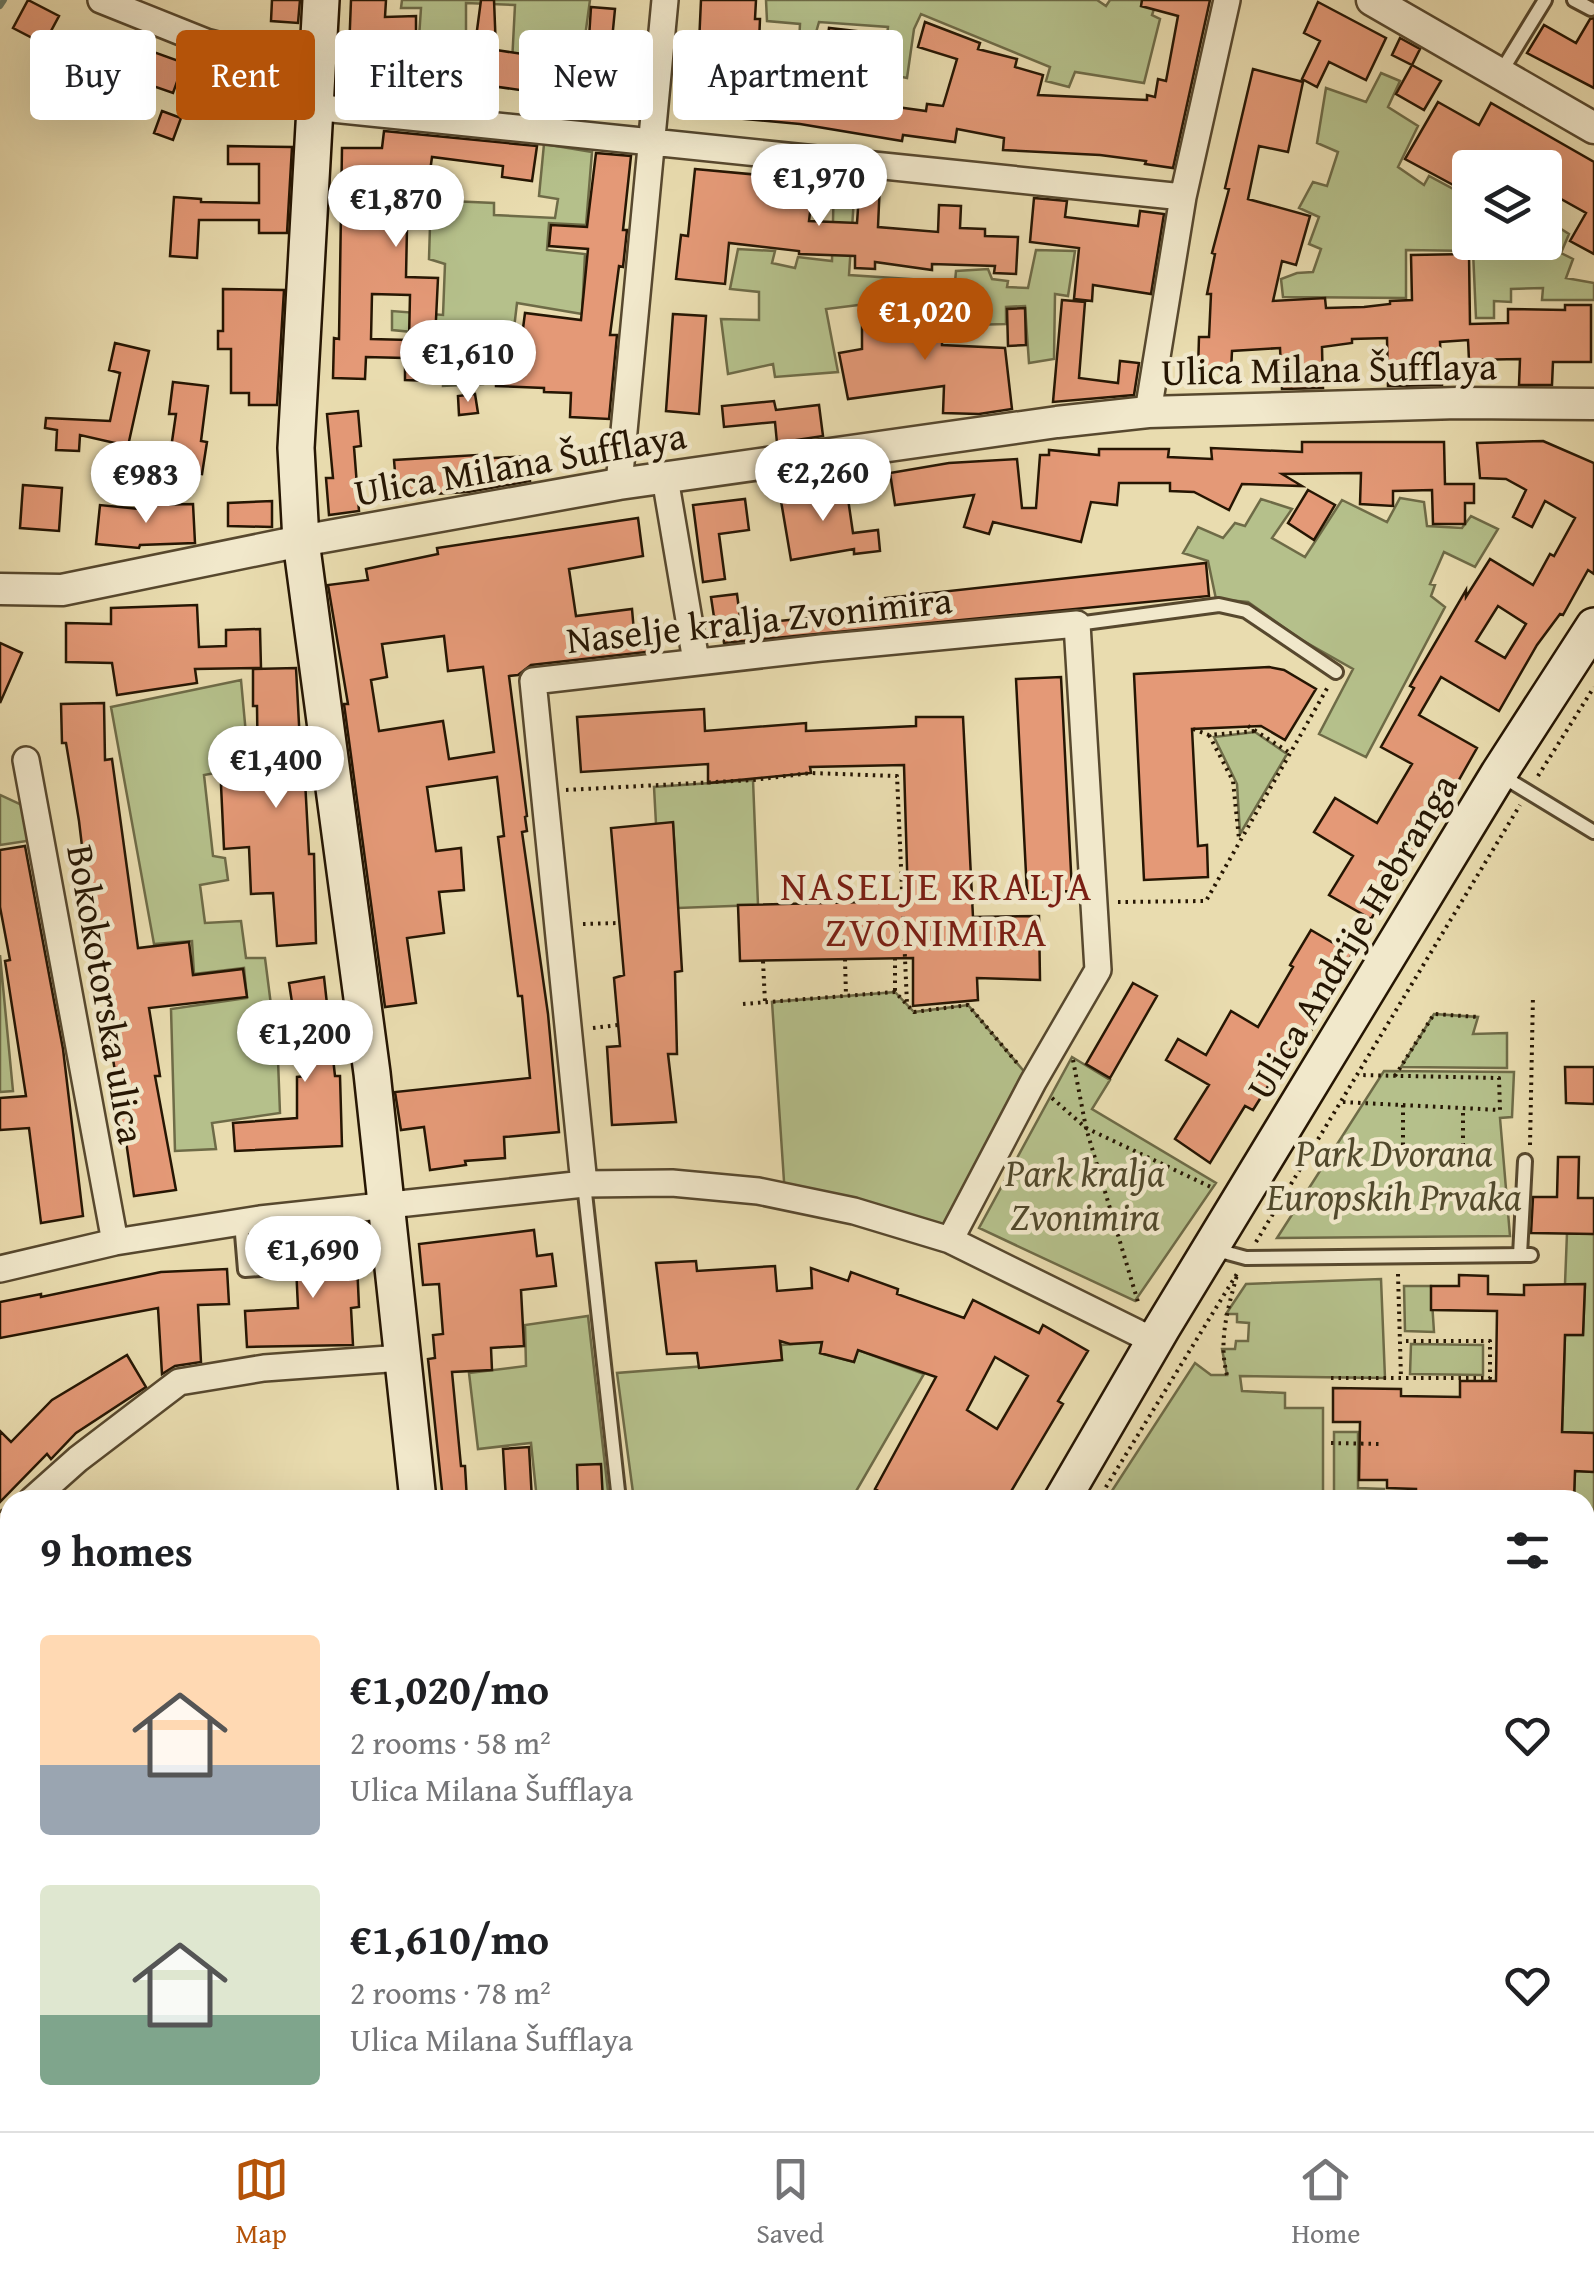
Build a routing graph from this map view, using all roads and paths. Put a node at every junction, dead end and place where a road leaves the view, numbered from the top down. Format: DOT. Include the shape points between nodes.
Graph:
graph roads {
  1 [pos="101,0"];
  2 [pos="321,0"];
  3 [pos="665,0"];
  4 [pos="1227,0"];
  5 [pos="1372,0"];
  6 [pos="1545,0"];
  7 [pos="1574,0"];
  8 [pos="1591,9"];
  9 [pos="316,70"];
  10 [pos="1500,74"];
  11 [pos="315,82"];
  12 [pos="315,107"];
  13 [pos="312,120"];
  14 [pos="1594,128"];
  15 [pos="652,142"];
  16 [pos="1182,196"];
  17 [pos="1594,404"];
  18 [pos="1148,412"];
  19 [pos="665,478"];
  20 [pos="619,484"];
  21 [pos="300,541"];
  22 [pos="0,589"];
  23 [pos="1077,624"];
  24 [pos="1594,626"];
  25 [pos="696,662"];
  26 [pos="1336,672"];
  27 [pos="1594,687"];
  28 [pos="1248,726"];
  29 [pos="1192,730"];
  30 [pos="1255,730"];
  31 [pos="1209,735"];
  32 [pos="1290,752"];
  33 [pos="26,760"];
  34 [pos="1513,783"];
  35 [pos="544,791"];
  36 [pos="1594,832"];
  37 [pos="1239,842"];
  38 [pos="1094,902"];
  39 [pos="619,923"];
  40 [pos="558,925"];
  41 [pos="894,958"];
  42 [pos="845,959"];
  43 [pos="763,961"];
  44 [pos="895,992"];
  45 [pos="1533,994"];
  46 [pos="846,996"];
  47 [pos="765,1002"];
  48 [pos="743,1004"];
  49 [pos="907,1004"];
  50 [pos="1478,1016"];
  51 [pos="1068,1026"];
  52 [pos="1358,1075"];
  53 [pos="1395,1076"];
  54 [pos="1033,1082"];
  55 [pos="1341,1102"];
  56 [pos="1404,1106"];
  57 [pos="1463,1108"];
  58 [pos="1086,1128"];
  59 [pos="1525,1161"];
  60 [pos="584,1184"];
  61 [pos="1212,1188"];
  62 [pos="384,1206"];
  63 [pos="240,1222"];
  64 [pos="950,1240"];
  65 [pos="115,1242"];
  66 [pos="1210,1248"];
  67 [pos="1246,1258"];
  68 [pos="288,1267"];
  69 [pos="0,1268"];
  70 [pos="1398,1274"];
  71 [pos="1138,1302"];
  72 [pos="1154,1341"];
  73 [pos="1400,1341"];
  74 [pos="402,1358"];
  75 [pos="1227,1375"];
  76 [pos="1331,1378"];
  77 [pos="1401,1378"];
  78 [pos="1332,1443"];
  79 [pos="1382,1444"];
  80 [pos="43,1490"];
  81 [pos="417,1490"];
  82 [pos="618,1490"];
  83 [pos="1068,1490"];
  84 [pos="1104,1490"];
  1 -- 9 [label="street" via="206,42"];
  2 -- 9 [label="main road"];
  3 -- 15 [label="street"];
  4 -- 16 [label="street"];
  5 -- 10 [label="street"];
  6 -- 10 [label="lane"];
  7 -- 8 [label="lane"];
  9 -- 11 [label="main road"];
  10 -- 14 [label="street"];
  12 -- 15 [label="street"];
  13 -- 21 [label="main road" via="296,448"];
  15 -- 16 [label="street"];
  15 -- 20 [label="street"];
  16 -- 18 [label="street"];
  17 -- 18 [label="street, Ulica Milana Šufflaya"];
  18 -- 19 [label="street, Ulica Milana Šufflaya"];
  19 -- 20 [label="street, Ulica Milana Šufflaya"];
  19 -- 25 [label="street"];
  20 -- 21 [label="street, Ulica Milana Šufflaya"];
  21 -- 22 [label="street, Ulica Milana Šufflaya" via="62,590"];
  21 -- 62 [label="main road"];
  23 -- 25 [label="street, Naselje kralja Zvonimira"];
  23 -- 26 [label="lane, Naselje kralja Zvonimira" via="1218,606 1246,611"];
  23 -- 38 [label="street"];
  24 -- 34 [label="main road, Ulica Andrije Hebranga"];
  25 -- 35 [label="street, Naselje kralja Zvonimira" via="533,681"];
  26 -- 32 [label="path"];
  27 -- 34 [label="path"];
  28 -- 30 [label="path"];
  29 -- 31 [label="path"];
  30 -- 31 [label="path"];
  30 -- 32 [label="path"];
  31 -- 37 [label="path" via="1234,781"];
  32 -- 37 [label="path"];
  33 -- 65 [label="street, Bokokotorska ulica"];
  34 -- 36 [label="lane"];
  34 -- 52 [label="path"];
  34 -- 66 [label="main road, Ulica Andrije Hebranga"];
  35 -- 40 [label="street, Naselje kralja Zvonimira"];
  35 -- 49 [label="path" via="811,773 898,776"];
  37 -- 38 [label="path" via="1206,901"];
  38 -- 51 [label="street" via="1098,970"];
  39 -- 40 [label="path"];
  40 -- 60 [label="street, Naselje kralja Zvonimira"];
  41 -- 44 [label="path"];
  42 -- 46 [label="path"];
  43 -- 47 [label="path"];
  44 -- 46 [label="path"];
  44 -- 49 [label="path"];
  45 -- 59 [label="path"];
  46 -- 47 [label="path"];
  47 -- 48 [label="path"];
  49 -- 54 [label="path" via="914,1012 968,1005"];
  50 -- 53 [label="path" via="1434,1014"];
  51 -- 54 [label="street"];
  51 -- 58 [label="path"];
  52 -- 53 [label="path"];
  52 -- 55 [label="path"];
  53 -- 57 [label="path" via="1498,1078 1500,1110"];
  54 -- 58 [label="path"];
  54 -- 64 [label="street"];
  55 -- 56 [label="path"];
  55 -- 67 [label="path"];
  56 -- 57 [label="path"];
  56 -- 57 [label="path" via="1404,1151 1463,1152"];
  58 -- 61 [label="path"];
  58 -- 71 [label="path"];
  59 -- 67 [label="lane" via="1525,1255"];
  60 -- 62 [label="street"];
  60 -- 64 [label="street" via="758,1190"];
  60 -- 82 [label="lane"];
  62 -- 63 [label="street"];
  62 -- 74 [label="main road"];
  63 -- 65 [label="street"];
  63 -- 68 [label="lane" via="244,1270"];
  64 -- 72 [label="street"];
  65 -- 69 [label="street"];
  66 -- 67 [label="lane"];
  66 -- 72 [label="main road, Ulica Andrije Hebranga"];
  70 -- 73 [label="path"];
  72 -- 83 [label="main road, Ulica Andrije Hebranga"];
  73 -- 77 [label="path"];
  73 -- 77 [label="path" via="1490,1341 1490,1378"];
  74 -- 80 [label="street" via="178,1382"];
  74 -- 81 [label="main road"];
  75 -- 84 [label="path" via="1224,1330 1238,1271"];
  76 -- 77 [label="path"];
  78 -- 79 [label="path"];
}
